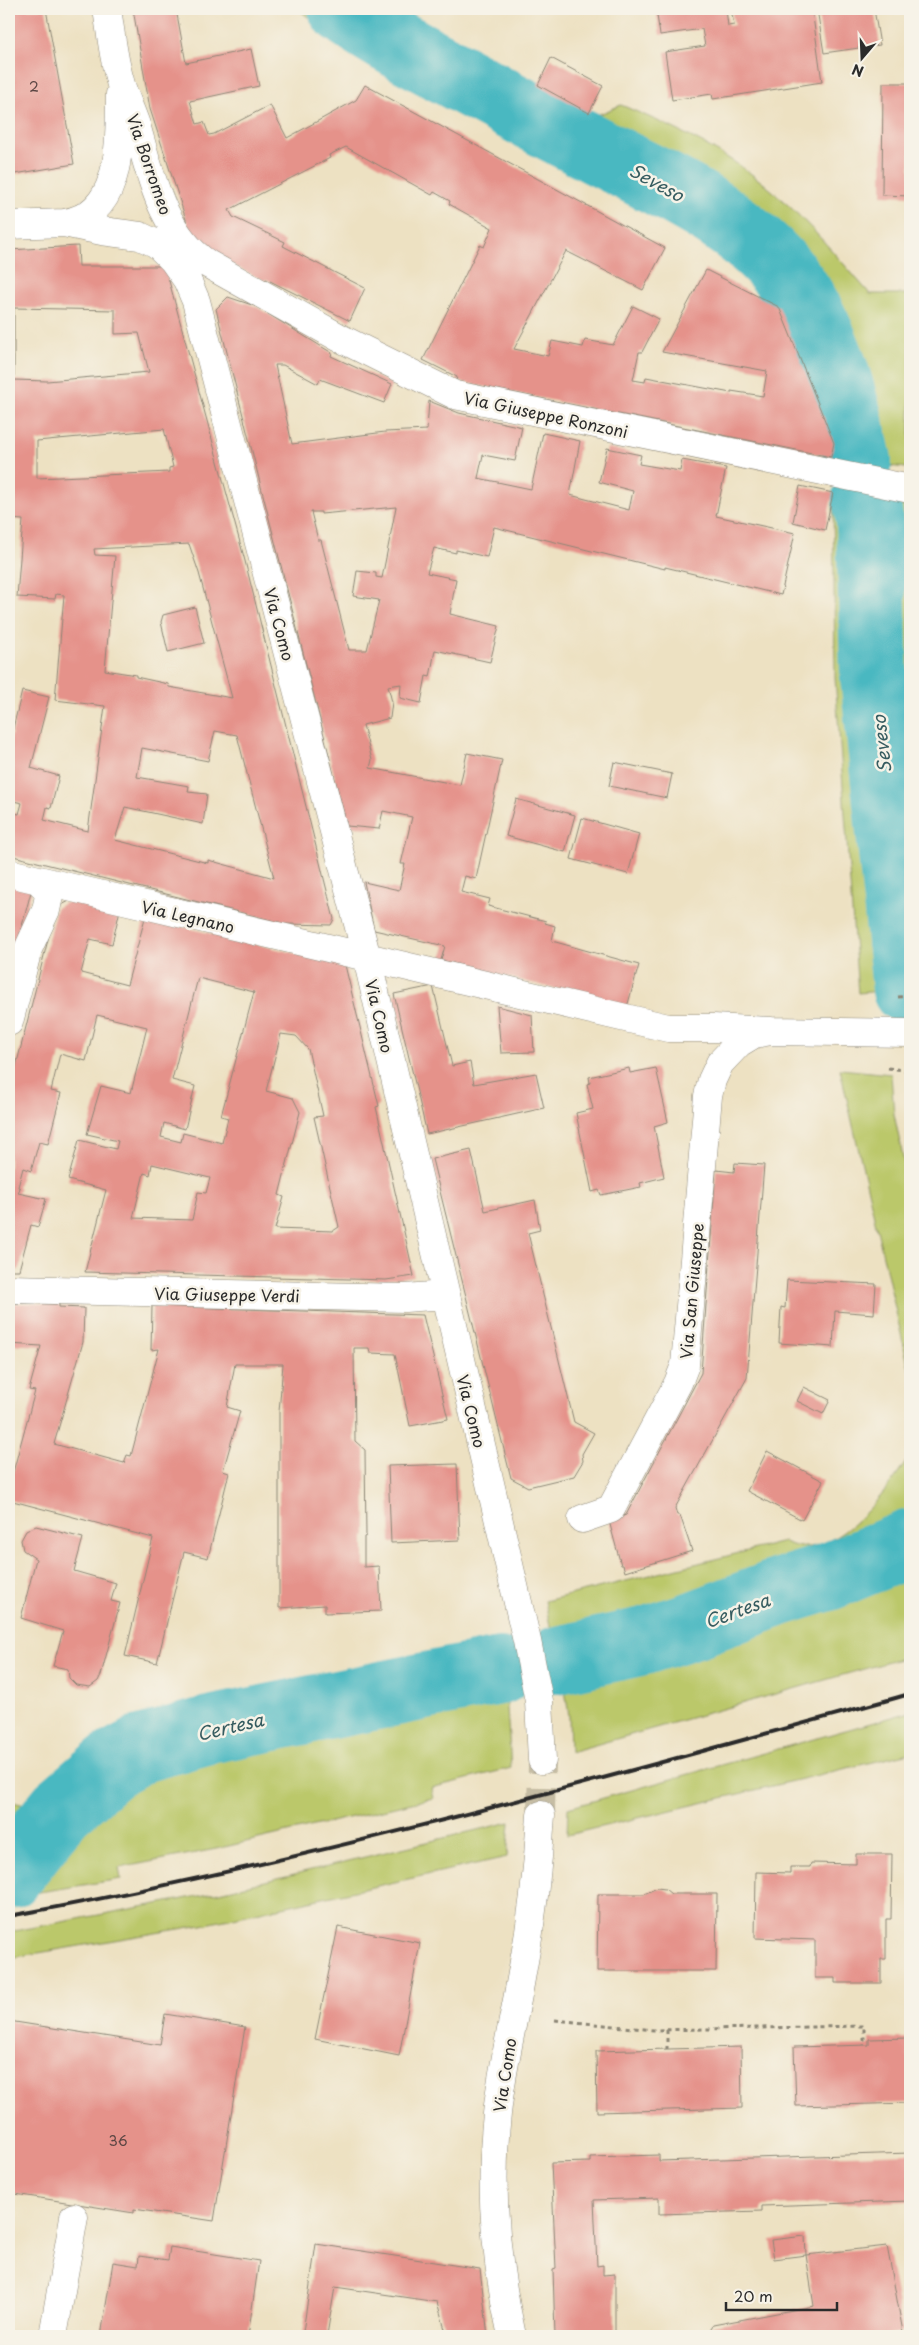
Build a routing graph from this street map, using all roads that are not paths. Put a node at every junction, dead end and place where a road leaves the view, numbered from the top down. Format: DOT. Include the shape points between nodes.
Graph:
graph roads {
  1 [pos="107,9"];
  2 [pos="119,80"];
  3 [pos="64,223"];
  4 [pos="9,225"];
  5 [pos="198,272"];
  6 [pos="907,488"];
  7 [pos="9,873"];
  8 [pos="40,881"];
  9 [pos="367,958"];
  10 [pos="9,1022"];
  11 [pos="668,1028"];
  12 [pos="771,1031"];
  13 [pos="910,1033"];
  14 [pos="710,1086"];
  15 [pos="9,1289"];
  16 [pos="445,1295"];
  17 [pos="582,1518"];
  18 [pos="542,1760"];
  19 [pos="541,1815"];
  20 [pos="74,2217"];
  21 [pos="53,2336"];
  22 [pos="512,2336"];
  1 -- 2 [label="street, Via Borromeo"];
  2 -- 3 [label="street, Via Borromeo" via="116,160 110,189 95,210"];
  2 -- 5 [label="street, Via Borromeo" via="155,189"];
  3 -- 4 [label="street"];
  3 -- 5 [label="street" via="140,236 173,260"];
  5 -- 6 [label="street, Via Giuseppe Ronzoni" via="455,395"];
  5 -- 9 [label="street, Via Como" via="205,328"];
  7 -- 8 [label="street, Via Legnano"];
  8 -- 9 [label="street, Via Legnano"];
  8 -- 10 [label="street" via="47,889 47,904 28,950"];
  9 -- 11 [label="street, Via San Giuseppe"];
  9 -- 16 [label="street, Via Como"];
  11 -- 12 [label="street, Via San Giuseppe"];
  11 -- 14 [label="street, Via San Giuseppe" via="689,1036 700,1045 709,1066"];
  12 -- 13 [label="street"];
  12 -- 14 [label="street, Via San Giuseppe" via="747,1037 732,1050 720,1063"];
  14 -- 17 [label="street, Via San Giuseppe" via="685,1365 611,1509"];
  15 -- 16 [label="street, Via Giuseppe Verdi" via="405,1298"];
  16 -- 18 [label="street, Via Como" via="537,1688"];
  19 -- 22 [label="street, Via Como" via="531,1918 499,2100 495,2144 496,2216"];
  20 -- 21 [label="street"];
}
